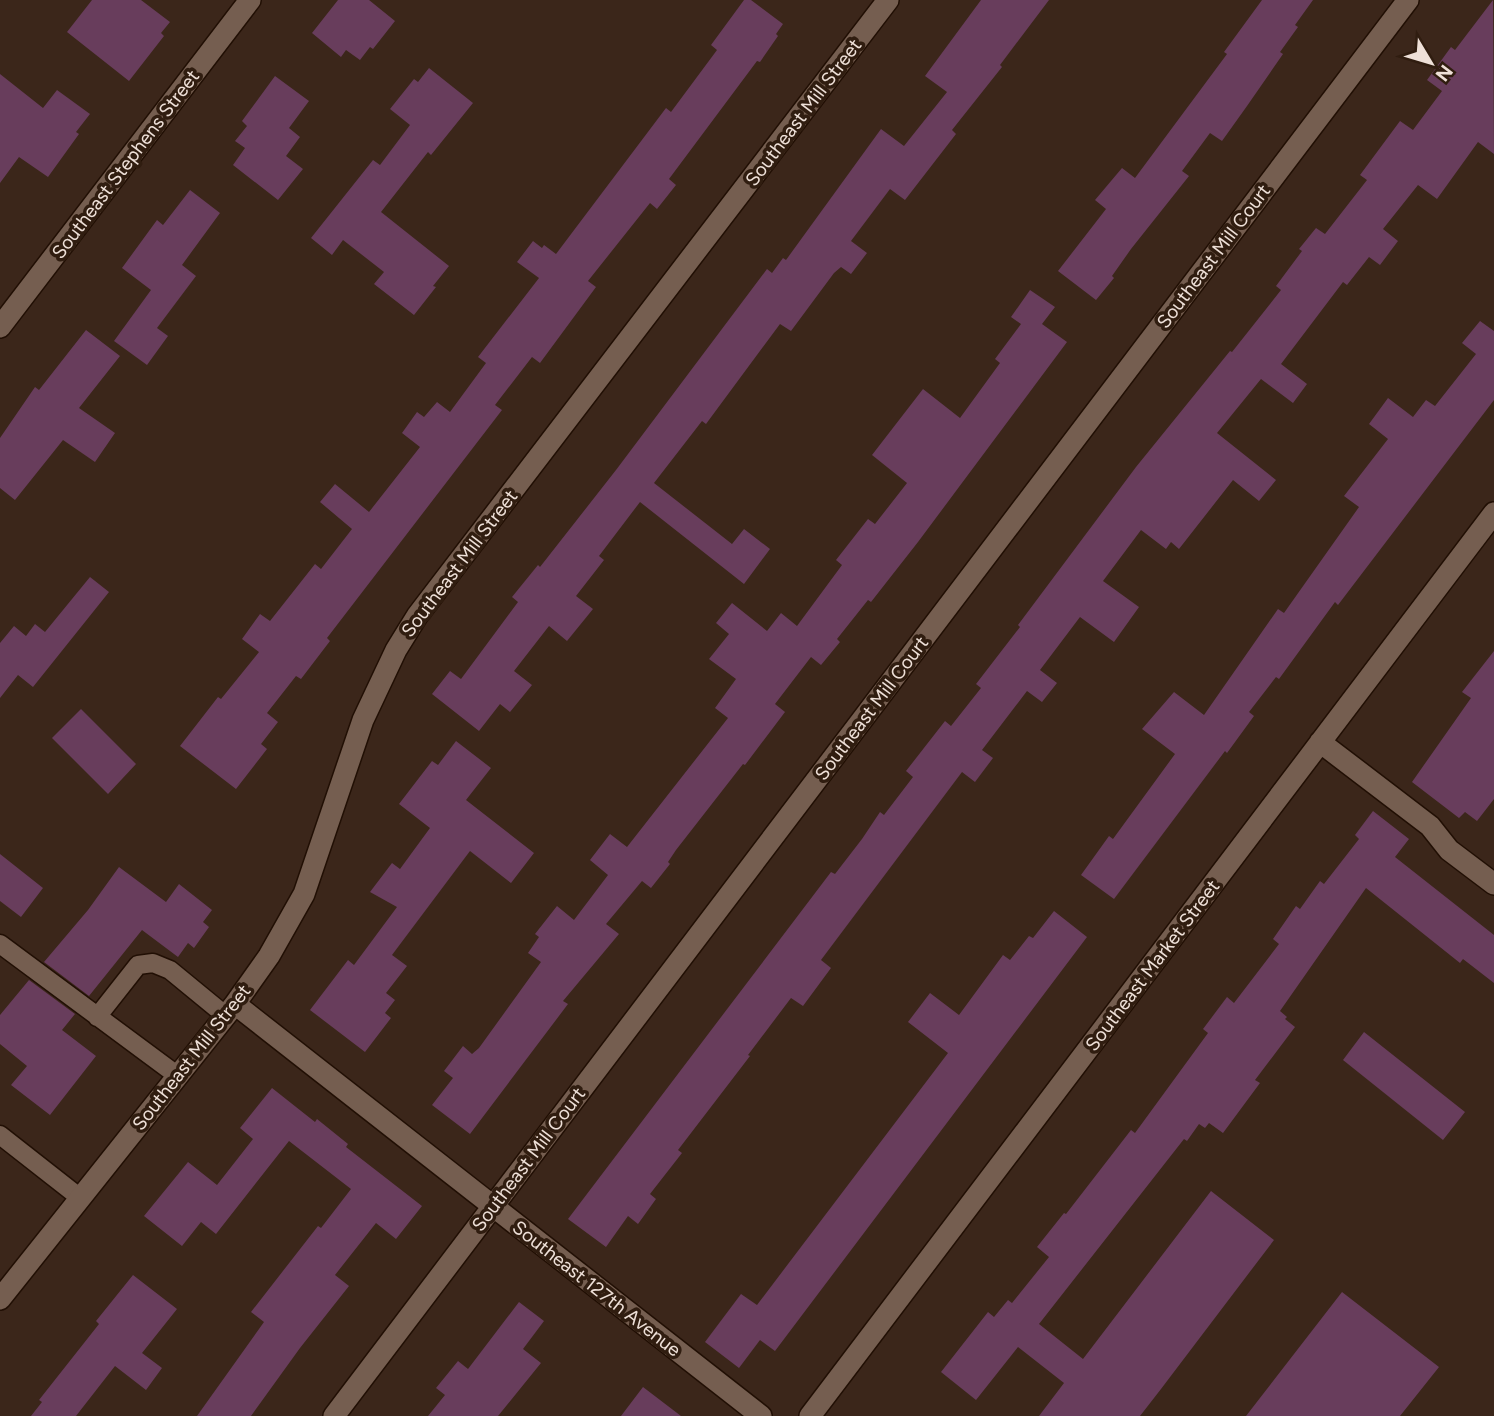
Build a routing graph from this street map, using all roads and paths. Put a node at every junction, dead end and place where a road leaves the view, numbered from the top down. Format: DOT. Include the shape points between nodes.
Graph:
graph roads {
  1 [pos="250,0"];
  2 [pos="888,0"];
  3 [pos="1408,0"];
  4 [pos="0,327"];
  5 [pos="1494,513"];
  6 [pos="1320,742"];
  7 [pos="1494,884"];
  8 [pos="0,944"];
  9 [pos="230,1010"];
  10 [pos="97,1017"];
  11 [pos="178,1076"];
  12 [pos="0,1135"];
  13 [pos="79,1197"];
  14 [pos="491,1207"];
  15 [pos="0,1299"];
  16 [pos="334,1416"];
  17 [pos="761,1416"];
  18 [pos="810,1416"];
  1 -- 4 [label="street, Southeast Stephens Street"];
  2 -- 9 [label="street, Southeast Mill Street" via="417,616 363,719 304,894 269,956"];
  3 -- 14 [label="street, Southeast Mill Court"];
  5 -- 6 [label="street, Southeast Market Street"];
  6 -- 7 [label="street" via="1430,826 1449,850"];
  6 -- 18 [label="street, Southeast Market Street"];
  8 -- 10 [label="lane"];
  9 -- 10 [label="lane" via="153,963 138,965"];
  9 -- 11 [label="street, Southeast Mill Street"];
  9 -- 14 [label="street, Southeast 127th Avenue"];
  10 -- 11 [label="lane"];
  11 -- 13 [label="street, Southeast Mill Street"];
  12 -- 13 [label="lane"];
  13 -- 15 [label="street, Southeast Mill Street"];
  14 -- 16 [label="street, Southeast Mill Court"];
  14 -- 17 [label="street, Southeast 127th Avenue"];
}
